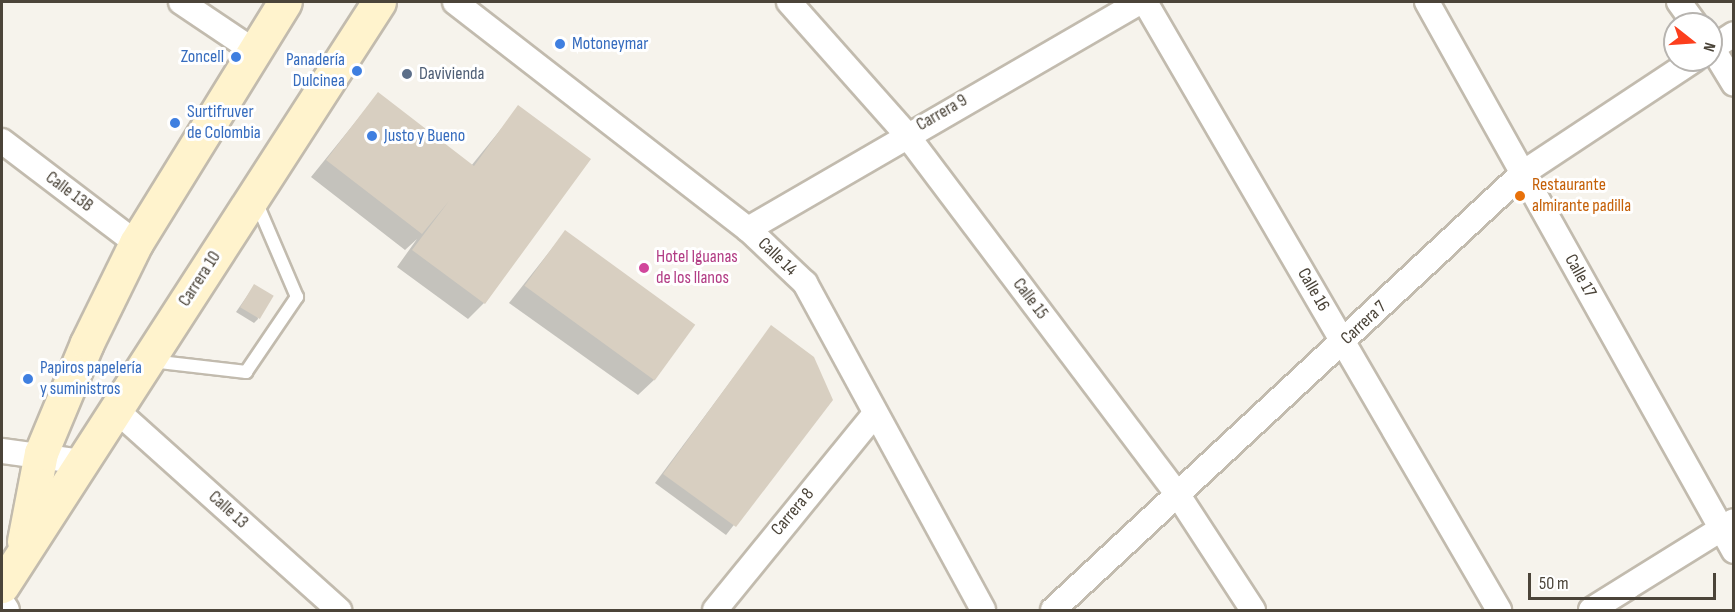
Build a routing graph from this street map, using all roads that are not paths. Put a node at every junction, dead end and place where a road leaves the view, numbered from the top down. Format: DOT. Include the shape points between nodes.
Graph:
graph roads {
  1 [pos="181,2"];
  2 [pos="285,2"];
  3 [pos="379,2"];
  4 [pos="455,2"];
  5 [pos="789,2"];
  6 [pos="1138,2"];
  7 [pos="1145,2"];
  8 [pos="1427,2"];
  9 [pos="254,51"];
  10 [pos="1723,71"];
  11 [pos="1675,72"];
  12 [pos="1734,84"];
  13 [pos="906,134"];
  14 [pos="2,141"];
  15 [pos="1523,173"];
  16 [pos="254,196"];
  17 [pos="748,229"];
  18 [pos="136,243"];
  19 [pos="1343,343"];
  20 [pos="147,361"];
  21 [pos="116,410"];
  22 [pos="874,415"];
  23 [pos="2,451"];
  24 [pos="41,453"];
  25 [pos="82,462"];
  26 [pos="1176,492"];
  27 [pos="1727,525"];
  28 [pos="1734,551"];
  29 [pos="22,556"];
  30 [pos="2,586"];
  31 [pos="2,602"];
  32 [pos="7,610"];
  33 [pos="339,610"];
  34 [pos="715,610"];
  35 [pos="983,610"];
  36 [pos="1053,610"];
  37 [pos="1253,610"];
  38 [pos="1499,610"];
  39 [pos="1591,610"];
  1 -- 9 [label="street"];
  2 -- 9 [label="street, Carrera 10"];
  3 -- 16 [label="street, Carrera 10"];
  4 -- 17 [label="street, Calle 14"];
  5 -- 13 [label="street, Calle 15"];
  6 -- 13 [label="street, Carrera 9"];
  7 -- 19 [label="street, Calle 16"];
  8 -- 15 [label="street, Calle 17"];
  9 -- 18 [label="street, Carrera 10"];
  10 -- 12 [label="street"];
  11 -- 15 [label="street, Carrera 7"];
  13 -- 17 [label="street, Carrera 9"];
  13 -- 26 [label="street, Calle 15"];
  14 -- 18 [label="street, Calle 13B"];
  15 -- 19 [label="street, Carrera 7"];
  15 -- 27 [label="street, Calle 17"];
  16 -- 20 [label="street, Carrera 10"];
  16 -- 20 [label="lane" via="297,297 246,372"];
  17 -- 22 [label="street, Calle 14" via="805,283"];
  18 -- 24 [label="street, Carrera 10"];
  19 -- 26 [label="street, Carrera 7"];
  19 -- 38 [label="street, Calle 16"];
  20 -- 21 [label="street, Carrera 10"];
  21 -- 25 [label="street, Carrera 10"];
  21 -- 33 [label="street, Calle 13"];
  22 -- 34 [label="street, Carrera 8"];
  22 -- 35 [label="street, Calle 14"];
  23 -- 24 [label="street"];
  24 -- 25 [label="street"];
  24 -- 29 [label="street, Carrera 10"];
  25 -- 29 [label="street, Carrera 10"];
  26 -- 36 [label="street, Carrera 7"];
  26 -- 37 [label="street, Calle 15"];
  27 -- 28 [label="street, Calle 17"];
  27 -- 39 [label="street"];
  29 -- 30 [label="street, Carrera 10"];
  31 -- 32 [label="street"];
}
